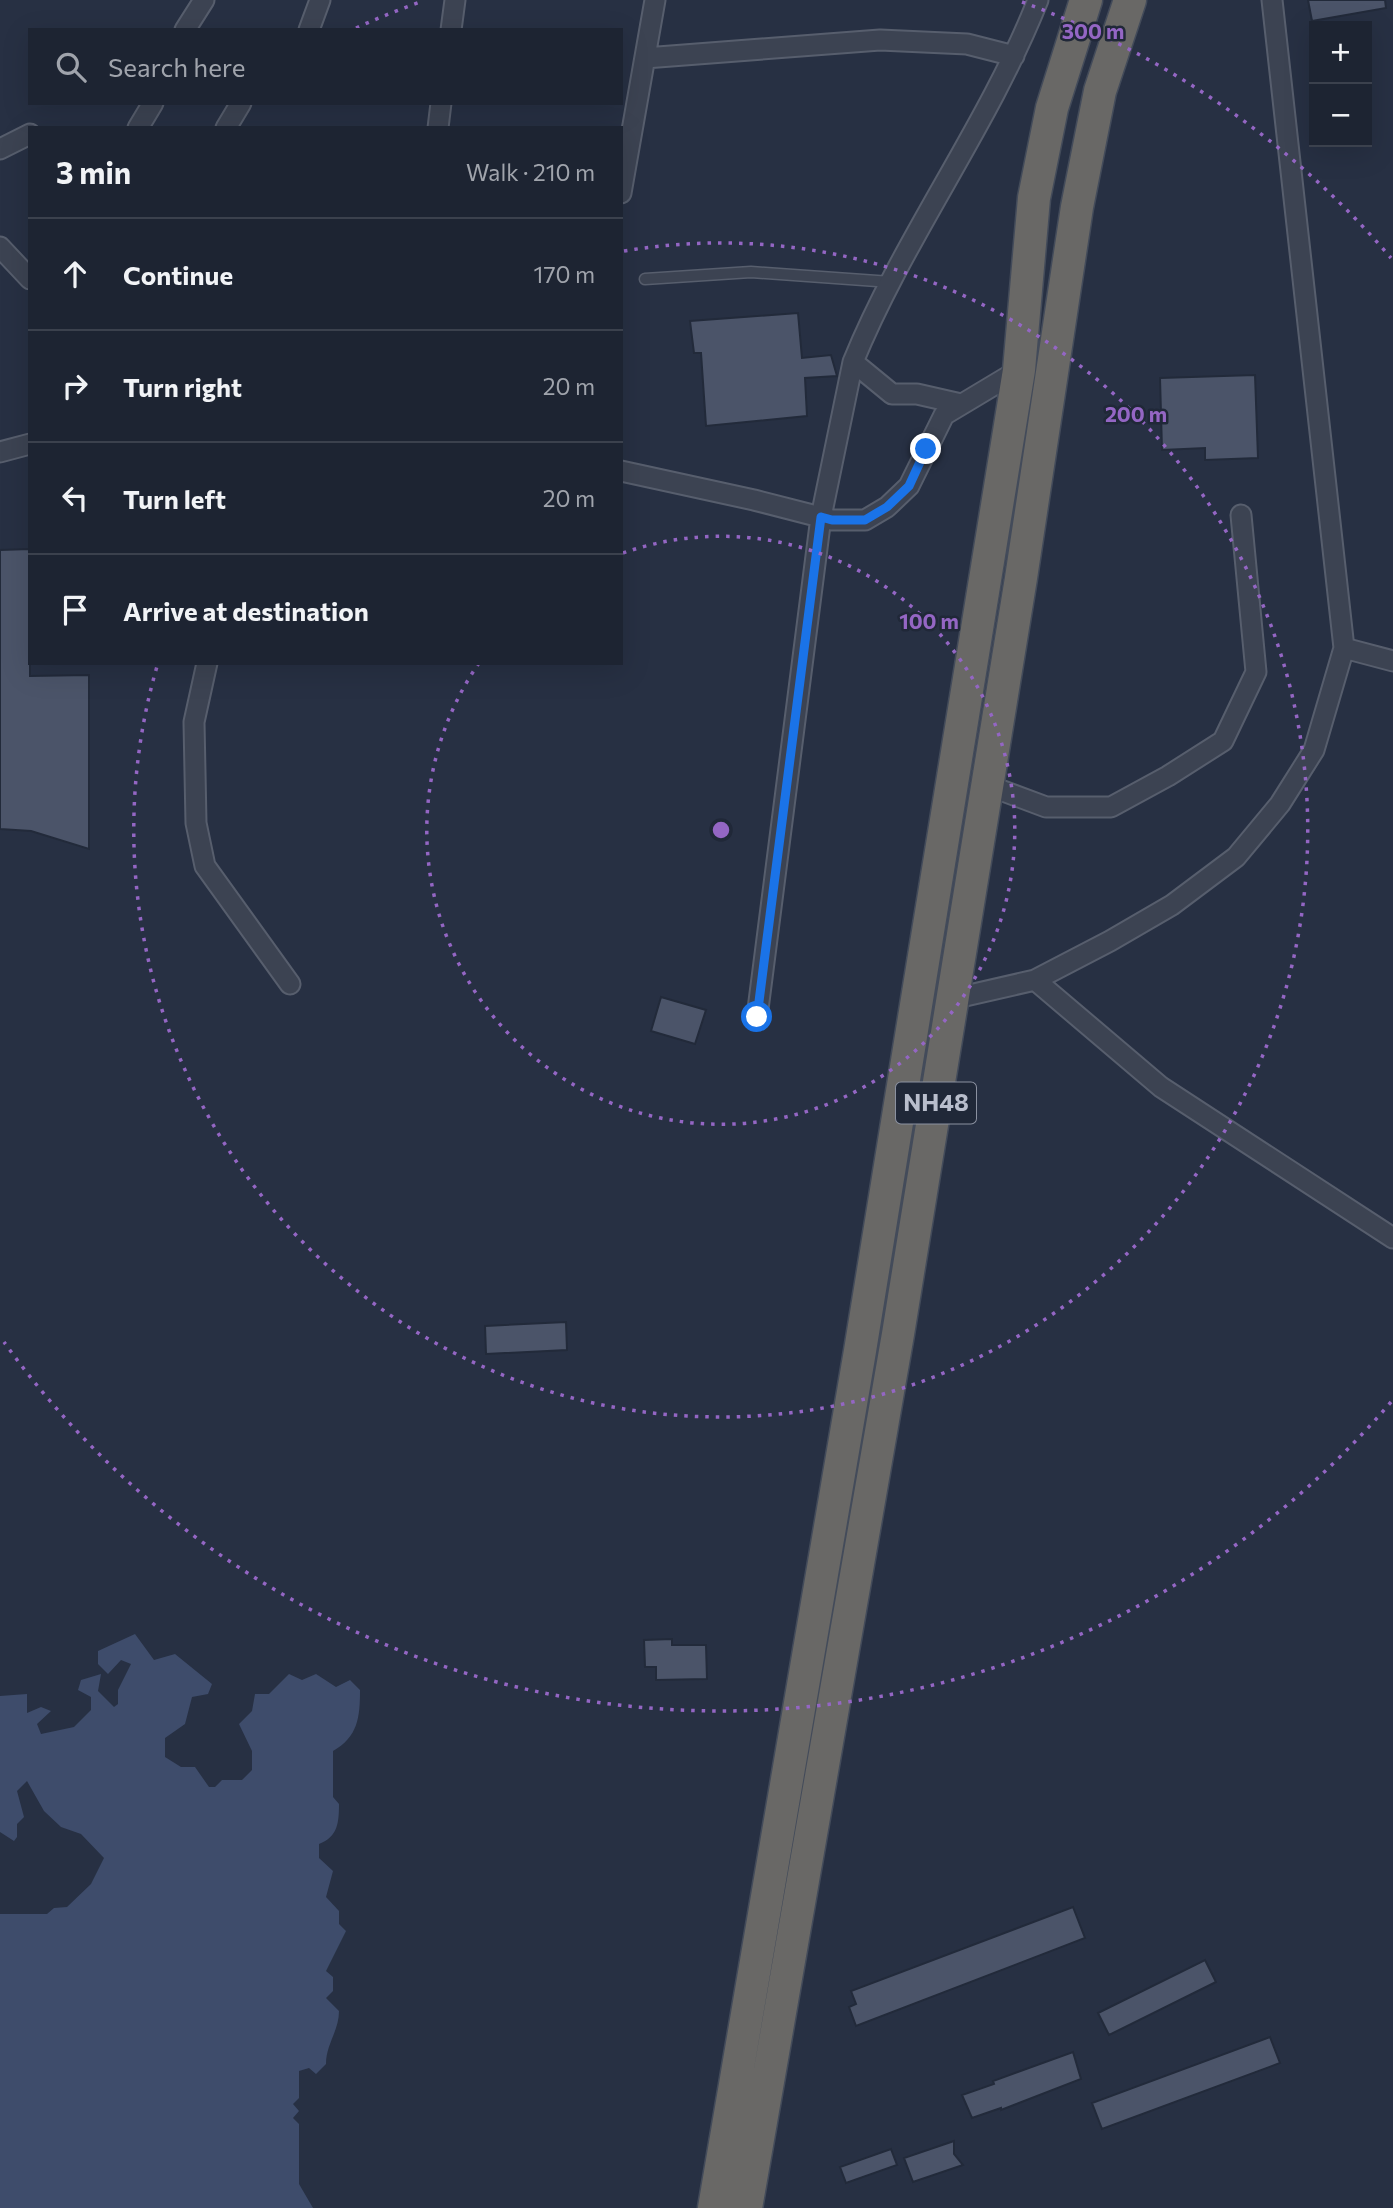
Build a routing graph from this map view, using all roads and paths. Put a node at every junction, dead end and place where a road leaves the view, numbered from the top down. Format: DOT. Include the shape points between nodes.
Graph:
graph roads {
  1 [pos="204,0"];
  2 [pos="320,0"];
  3 [pos="455,0"];
  4 [pos="655,0"];
  5 [pos="1038,0"];
  6 [pos="1086,0"];
  7 [pos="1130,0"];
  8 [pos="1272,0"];
  9 [pos="186,28"];
  10 [pos="310,28"];
  11 [pos="451,28"];
  12 [pos="1014,56"];
  13 [pos="645,58"];
  14 [pos="152,105"];
  15 [pos="241,105"];
  16 [pos="441,105"];
  17 [pos="139,126"];
  18 [pos="227,126"];
  19 [pos="438,126"];
  20 [pos="28,135"];
  21 [pos="0,149"];
  22 [pos="623,182"];
  23 [pos="0,247"];
  24 [pos="28,277"];
  25 [pos="645,279"];
  26 [pos="891,282"];
  27 [pos="853,362"];
  28 [pos="1019,370"];
  29 [pos="961,404"];
  30 [pos="28,444"];
  31 [pos="0,452"];
  32 [pos="623,471"];
  33 [pos="1241,514"];
  34 [pos="821,517"];
  35 [pos="1344,648"];
  36 [pos="1393,661"];
  37 [pos="207,665"];
  38 [pos="988,785"];
  39 [pos="1035,980"];
  40 [pos="290,984"];
  41 [pos="953,999"];
  42 [pos="757,1017"];
  43 [pos="1393,1238"];
  44 [pos="714,2208"];
  45 [pos="746,2208"];
  1 -- 9 [label="street"];
  2 -- 10 [label="street"];
  3 -- 11 [label="street"];
  4 -- 13 [label="street"];
  5 -- 12 [label="street"];
  6 -- 28 [label="highway, NH48" via="1052,108 1034,198"];
  7 -- 38 [label="highway, NH48" via="1100,92 1077,207"];
  8 -- 35 [label="street"];
  12 -- 13 [label="street" via="967,44 880,40"];
  12 -- 26 [label="street"];
  13 -- 22 [label="street"];
  14 -- 17 [label="street"];
  15 -- 18 [label="street"];
  16 -- 19 [label="street"];
  20 -- 21 [label="street"];
  23 -- 24 [label="street"];
  25 -- 26 [label="lane" via="751,272"];
  26 -- 27 [label="street"];
  27 -- 29 [label="street" via="892,394 917,394"];
  27 -- 34 [label="street"];
  28 -- 29 [label="street"];
  28 -- 44 [label="highway, NH48" via="860,1351"];
  29 -- 34 [label="street" via="944,415 909,486 887,507 865,520"];
  30 -- 31 [label="street"];
  32 -- 34 [label="street"];
  33 -- 38 [label="street" via="1256,673 1223,741 1111,807 1046,807"];
  34 -- 42 [label="street"];
  35 -- 36 [label="street"];
  35 -- 39 [label="street" via="1314,750 1280,804 1236,857 1172,905"];
  37 -- 40 [label="street" via="194,722 196,822 205,866"];
  38 -- 41 [label="highway, NH48"];
  39 -- 41 [label="street"];
  39 -- 43 [label="street" via="1161,1087"];
  41 -- 45 [label="highway, NH48"];
}
